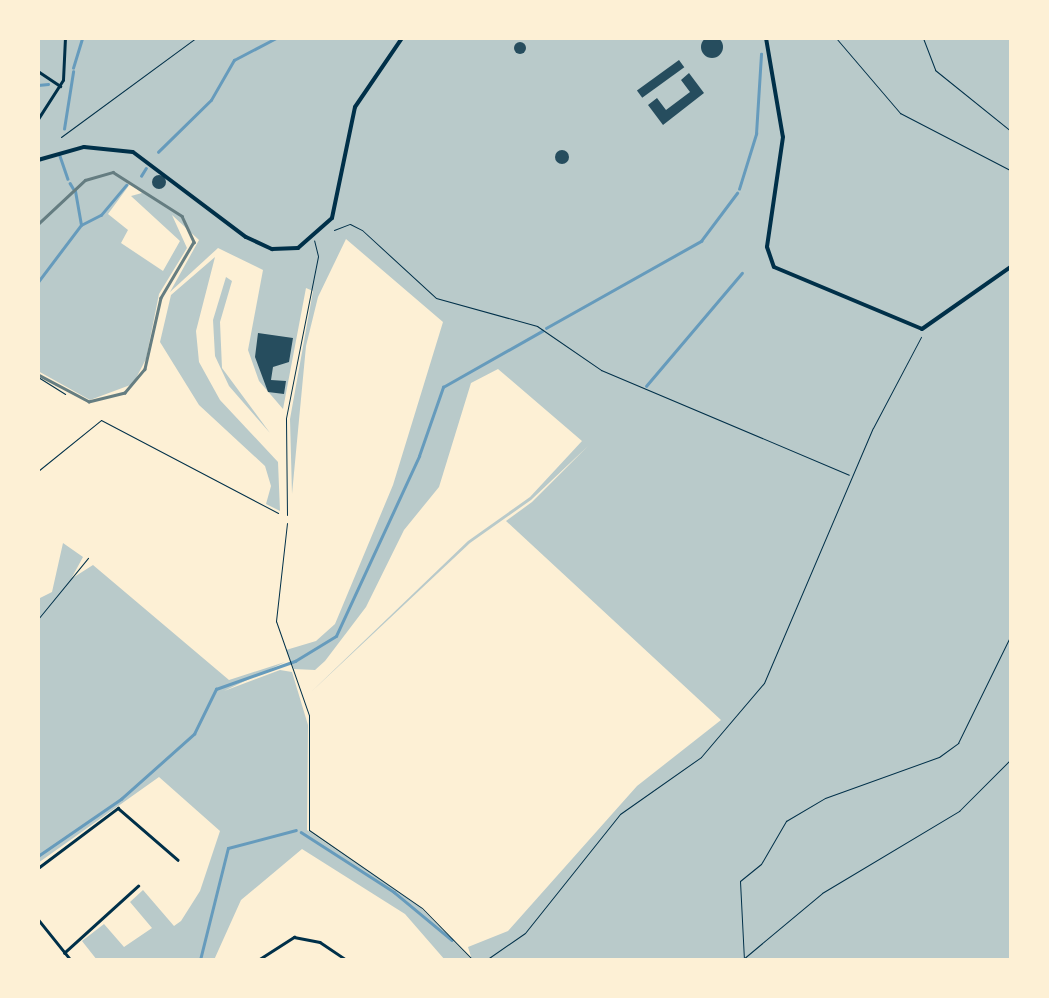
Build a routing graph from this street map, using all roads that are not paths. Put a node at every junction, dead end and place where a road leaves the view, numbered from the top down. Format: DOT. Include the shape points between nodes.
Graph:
graph roads {
  1 [pos="65,38"];
  2 [pos="402,38"];
  3 [pos="766,38"];
  4 [pos="38,71"];
  5 [pos="60,86"];
  6 [pos="38,118"];
  7 [pos="38,160"];
  8 [pos="314,240"];
  9 [pos="1012,266"];
  10 [pos="286,514"];
  11 [pos="178,860"];
  12 [pos="38,868"];
  13 [pos="138,886"];
  14 [pos="38,920"];
  15 [pos="64,952"];
  16 [pos="71,960"];
  17 [pos="258,960"];
  18 [pos="347,960"];
  1 -- 5 [label="street"];
  2 -- 8 [label="main road" via="355,106 336,208"];
  3 -- 9 [label="main road" via="784,148 767,247 771,263 922,328"];
  4 -- 5 [label="street"];
  5 -- 6 [label="street"];
  7 -- 8 [label="main road" via="84,147 122,148 160,167 255,242 288,251"];
  8 -- 10 [label="lane" via="318,256 286,418"];
  11 -- 12 [label="street" via="118,808"];
  13 -- 15 [label="street"];
  14 -- 15 [label="street"];
  15 -- 16 [label="street"];
  17 -- 18 [label="street" via="294,937 320,942"];
}
